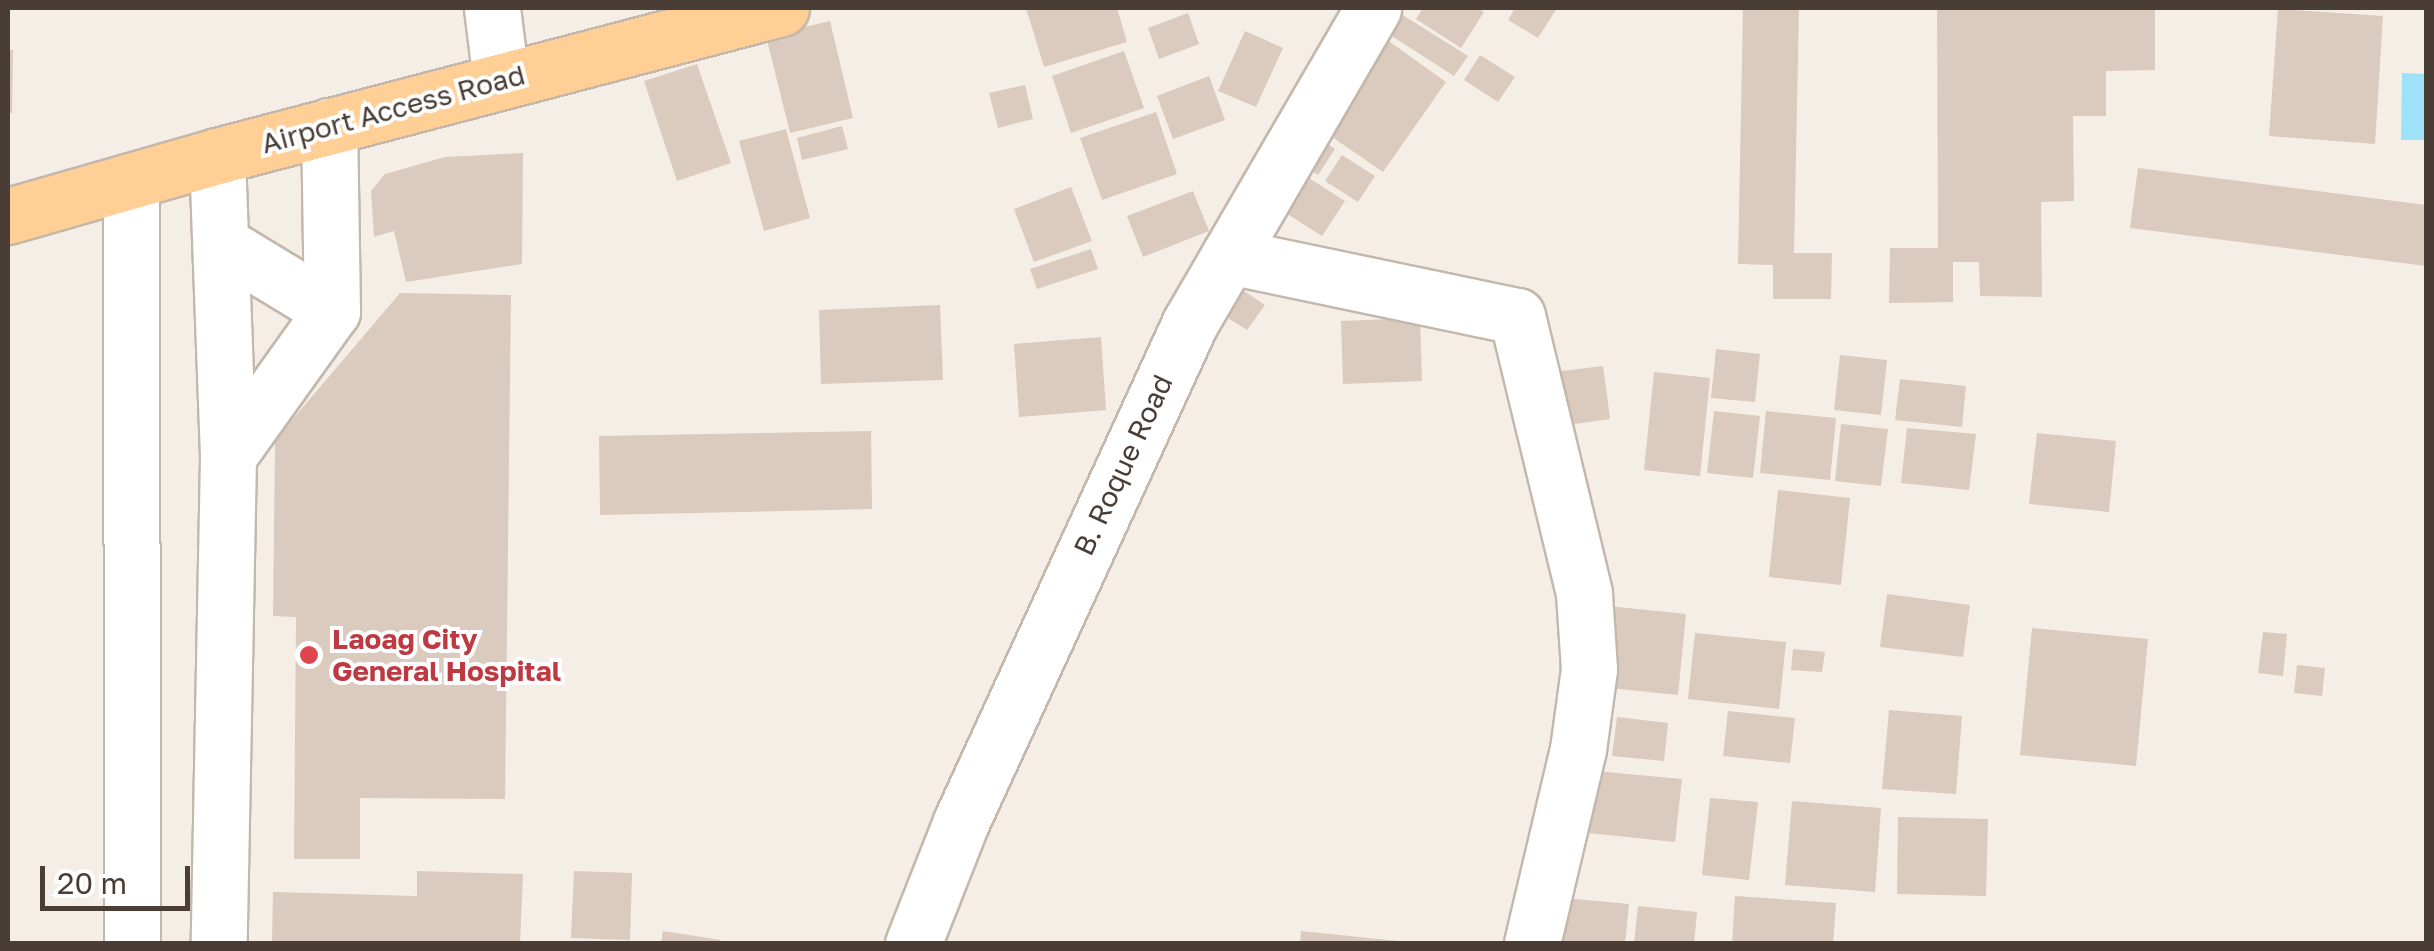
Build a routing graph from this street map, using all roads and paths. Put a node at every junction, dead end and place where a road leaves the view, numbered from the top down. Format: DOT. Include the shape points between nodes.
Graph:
graph roads {
  1 [pos="492,8"];
  2 [pos="781,8"];
  3 [pos="1373,8"];
  4 [pos="501,80"];
  5 [pos="330,126"];
  6 [pos="217,156"];
  7 [pos="131,181"];
  8 [pos="8,216"];
  9 [pos="222,244"];
  10 [pos="1228,256"];
  11 [pos="332,311"];
  12 [pos="228,456"];
  13 [pos="132,944"];
  14 [pos="219,944"];
  15 [pos="914,944"];
  16 [pos="1532,944"];
  1 -- 4 [label="street"];
  2 -- 4 [label="main road, Airport Access Road"];
  3 -- 10 [label="street, B. Roque Road"];
  4 -- 5 [label="main road, Airport Access Road"];
  5 -- 6 [label="main road, Airport Access Road"];
  5 -- 11 [label="street"];
  6 -- 7 [label="main road, Airport Access Road"];
  6 -- 9 [label="street"];
  7 -- 8 [label="main road, Airport Access Road"];
  7 -- 13 [label="street"];
  9 -- 11 [label="street"];
  9 -- 12 [label="street"];
  10 -- 15 [label="street, B. Roque Road" via="1124,458 961,822"];
  10 -- 16 [label="street" via="1517,316 1584,594 1588,670 1578,749"];
  11 -- 12 [label="street"];
  12 -- 14 [label="street"];
}
